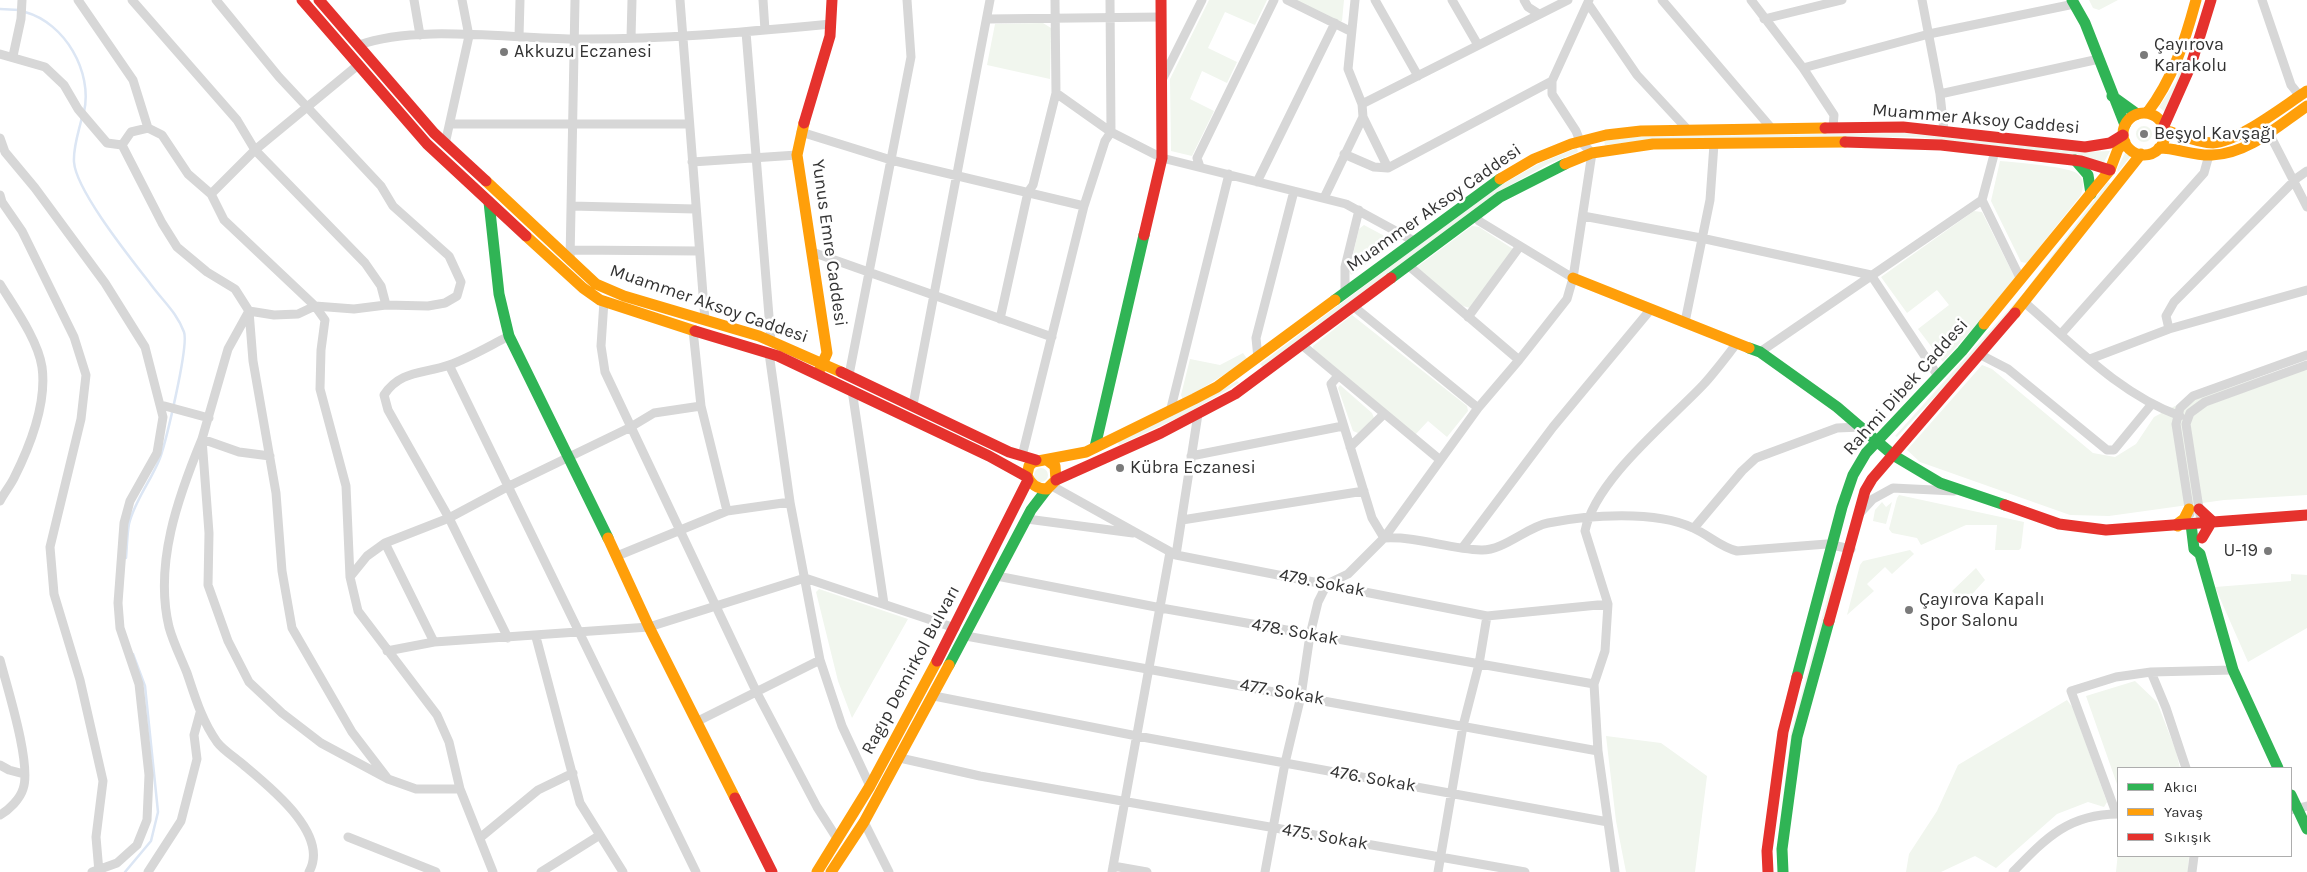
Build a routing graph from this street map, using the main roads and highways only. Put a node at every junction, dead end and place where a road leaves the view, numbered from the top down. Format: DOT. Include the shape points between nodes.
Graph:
graph roads {
  1 [pos="302,0"];
  2 [pos="319,0"];
  3 [pos="832,0"];
  4 [pos="1161,0"];
  5 [pos="2196,0"];
  6 [pos="2212,0"];
  7 [pos="2073,2"];
  8 [pos="2303,93"];
  9 [pos="2112,96"];
  10 [pos="2307,106"];
  11 [pos="2142,114"];
  12 [pos="2164,129"];
  13 [pos="2124,134"];
  14 [pos="2159,148"];
  15 [pos="2141,154"];
  16 [pos="2075,160"];
  17 [pos="2110,170"];
  18 [pos="2123,174"];
  19 [pos="2091,194"];
  20 [pos="489,202"];
  21 [pos="1573,278"];
  22 [pos="821,369"];
  23 [pos="1877,441"];
  24 [pos="1094,447"];
  25 [pos="1893,454"];
  26 [pos="1042,460"];
  27 [pos="1028,478"];
  28 [pos="1051,485"];
  29 [pos="2307,515"];
  30 [pos="2201,522"];
  31 [pos="2176,525"];
  32 [pos="2198,539"];
  33 [pos="2278,767"];
  34 [pos="2292,797"];
  35 [pos="2298,808"];
  36 [pos="2307,829"];
  37 [pos="772,872"];
  38 [pos="817,872"];
  39 [pos="831,872"];
  40 [pos="1768,872"];
  41 [pos="1784,872"];
  1 -- 20 [label="main road" via="427,144"];
  2 -- 22 [label="main road, Muammer Aksoy Caddesi" via="445,144 570,256 588,278 612,292 771,340"];
  3 -- 22 [label="main road, Yunus Emre Caddesi" via="830,36 797,155 827,353"];
  4 -- 24 [label="main road" via="1162,158"];
  5 -- 11 [label="main road, Rahmi Dibek Caddesi" via="2173,74 2161,97"];
  6 -- 12 [label="main road" via="2192,65"];
  7 -- 9 [label="main road" via="2085,23"];
  8 -- 12 [label="main road" via="2222,141 2197,140"];
  9 -- 11 [label="main road"];
  9 -- 13 [label="main road"];
  10 -- 14 [label="main road" via="2240,149 2209,155"];
  11 -- 12 [label="main road" via="2157,118"];
  11 -- 13 [label="main road, Rahmi Dibek Caddesi" via="2128,120"];
  12 -- 14 [label="main road"];
  13 -- 15 [label="main road" via="2132,151"];
  13 -- 17 [label="main road, Rahmi Dibek Caddesi"];
  13 -- 24 [label="main road, Muammer Aksoy Caddesi" via="2110,143 2084,147 1886,127 1619,132 1580,141 1519,167 1217,387"];
  14 -- 15 [label="main road, Rahmi Dibek Caddesi" via="2152,153"];
  15 -- 18 [label="main road, Rahmi Dibek Caddesi"];
  16 -- 17 [label="main road"];
  16 -- 19 [label="main road" via="2089,176"];
  16 -- 28 [label="main road" via="1888,142 1640,145 1592,153 1528,180 1476,215 1250,384 1198,414"];
  17 -- 18 [label="main road"];
  17 -- 19 [label="main road, Rahmi Dibek Caddesi"];
  18 -- 25 [label="main road, Rahmi Dibek Caddesi" via="1981,355"];
  19 -- 23 [label="main road, Rahmi Dibek Caddesi" via="1938,376"];
  20 -- 22 [label="main road" via="594,296"];
  20 -- 37 [label="main road" via="499,294 509,336 617,556 648,627"];
  21 -- 23 [label="main road" via="1760,352 1837,407"];
  22 -- 26 [label="main road, Muammer Aksoy Caddesi" via="849,375 989,443"];
  22 -- 27 [label="main road" via="852,390"];
  23 -- 25 [label="main road"];
  23 -- 40 [label="main road, Rahmi Dibek Caddesi" via="1853,476 1783,732 1766,851"];
  24 -- 26 [label="main road, Muammer Aksoy Caddesi" via="1071,456"];
  25 -- 31 [label="main road" via="1940,482 2059,524 2106,530"];
  25 -- 41 [label="main road, Rahmi Dibek Caddesi" via="1872,479 1857,516 1851,549 1797,737 1782,849"];
  26 -- 27 [label="main road" via="1029,467"];
  26 -- 28 [label="main road" via="1055,466 1057,473"];
  27 -- 28 [label="main road" via="1036,488"];
  27 -- 38 [label="main road, Ragıp Demirkol Bulvarı" via="955,628 870,786"];
  28 -- 39 [label="main road, Ragıp Demirkol Bulvarı" via="1027,519 900,758"];
  29 -- 30 [label="main road"];
  30 -- 31 [label="main road"];
  30 -- 31 [label="main road" via="2194,509"];
  30 -- 32 [label="main road"];
  30 -- 32 [label="main road"];
  31 -- 32 [label="main road"];
  32 -- 33 [label="main road" via="2203,548 2200,554 2233,670"];
  34 -- 35 [label="main road"];
  35 -- 36 [label="main road"];
}
